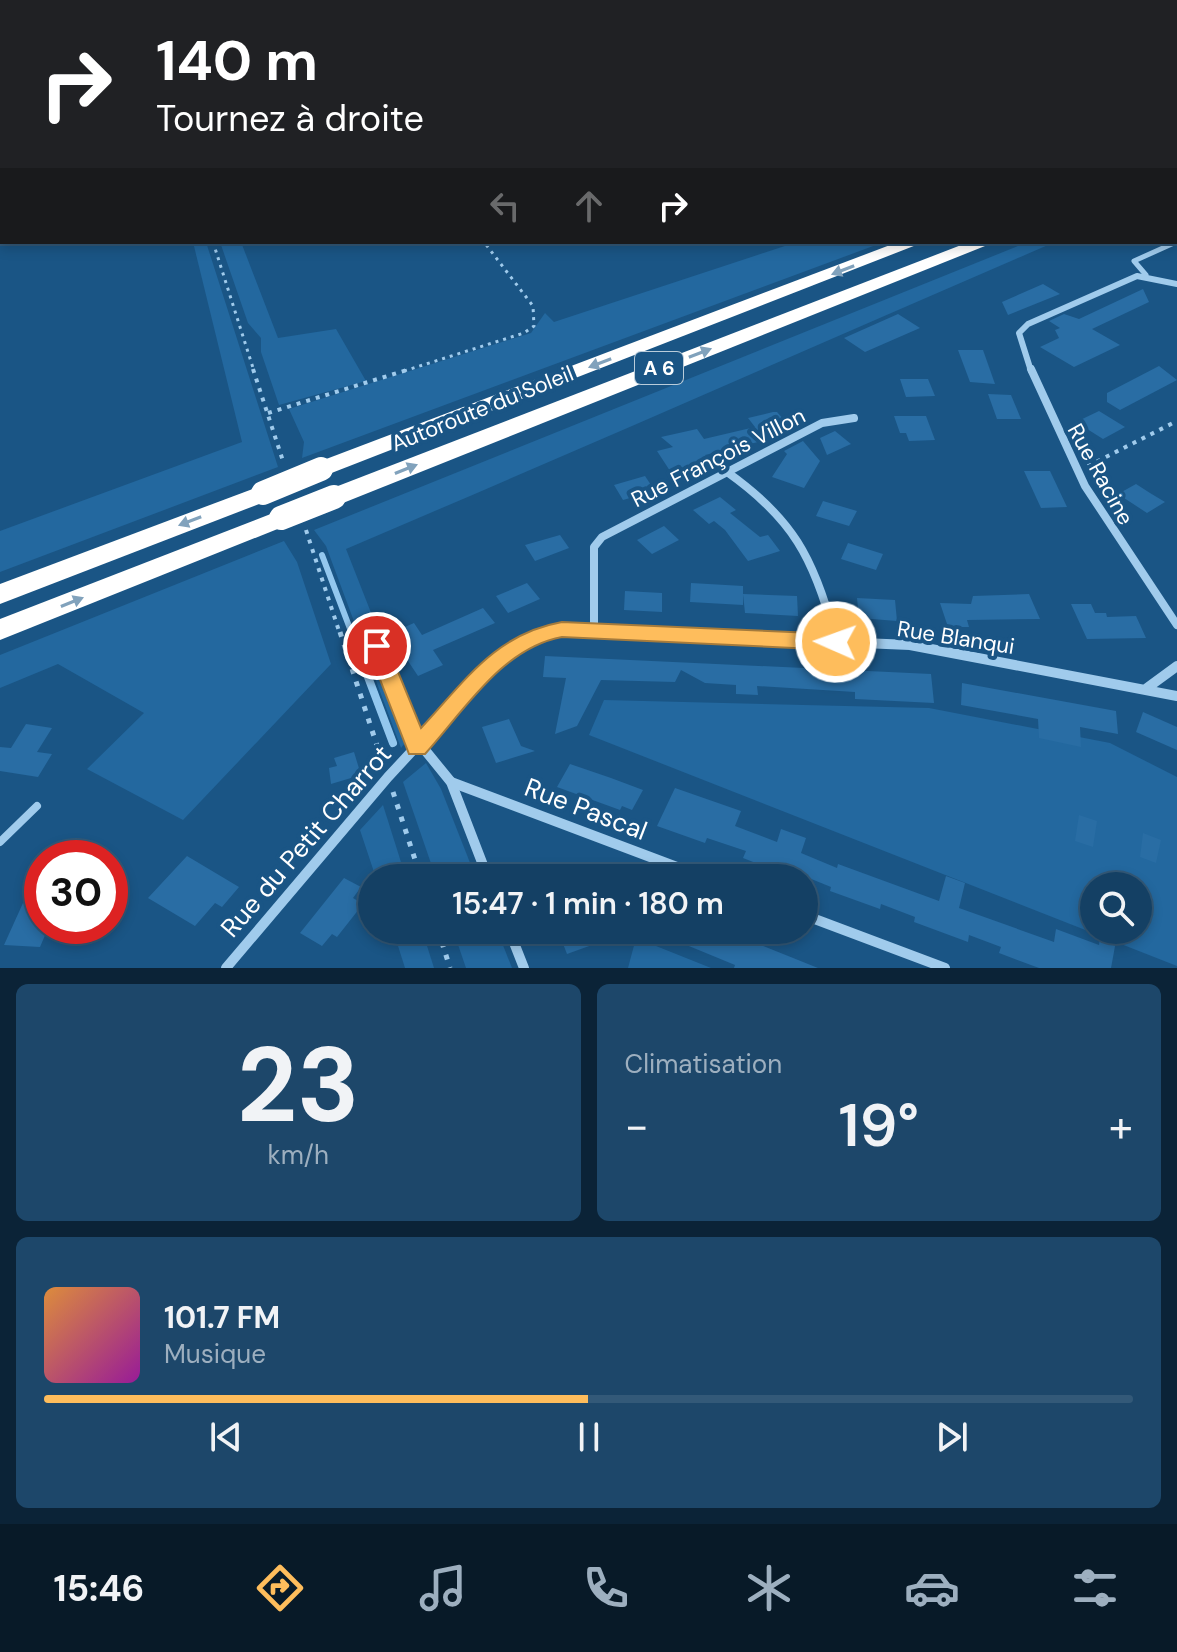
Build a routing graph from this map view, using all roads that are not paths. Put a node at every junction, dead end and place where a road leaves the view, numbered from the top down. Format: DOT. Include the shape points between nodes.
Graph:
graph roads {
  1 [pos="910,244"];
  2 [pos="981,244"];
  3 [pos="1172,244"];
  4 [pos="1146,275"];
  5 [pos="1177,284"];
  6 [pos="854,418"];
  7 [pos="727,472"];
  8 [pos="0,594"];
  9 [pos="1177,625"];
  10 [pos="0,630"];
  11 [pos="594,631"];
  12 [pos="394,636"];
  13 [pos="836,642"];
  14 [pos="1177,666"];
  15 [pos="1147,688"];
  16 [pos="1177,696"];
  17 [pos="418,746"];
  18 [pos="451,782"];
  19 [pos="37,806"];
  20 [pos="0,842"];
  21 [pos="483,864"];
  22 [pos="669,864"];
  23 [pos="818,920"];
  24 [pos="515,944"];
  25 [pos="226,968"];
  26 [pos="524,968"];
  27 [pos="945,968"];
  1 -- 8 [label="highway, Autoroute du Soleil / A 6, one-way, bridge"];
  10 -- 2 [label="highway, Autoroute du Soleil / A 6, one-way, bridge"];
  3 -- 4 [label="lane" via="1134,261"];
  4 -- 5 [label="street"];
  4 -- 9 [label="street, Rue Racine" via="1019,333 1059,439 1111,530"];
  6 -- 7 [label="street, Rue François Villon" via="822,423"];
  7 -- 11 [label="street, Rue François Villon" via="602,537 594,547"];
  7 -- 13 [label="street" via="775,507 802,543 820,581"];
  11 -- 13 [label="street, Rue Blanqui"];
  11 -- 17 [label="street, Rue Blanqui" via="562,630 519,642"];
  12 -- 17 [label="lane" via="377,646"];
  13 -- 15 [label="street, Rue Blanqui" via="910,645"];
  14 -- 15 [label="street"];
  15 -- 16 [label="street, Rue Blanqui"];
  17 -- 18 [label="street"];
  17 -- 25 [label="street, Rue du Petit Charrot"];
  18 -- 21 [label="street"];
  18 -- 22 [label="street, Rue Pascal"];
  19 -- 20 [label="lane"];
  23 -- 27 [label="street"];
  24 -- 26 [label="street"];
}
